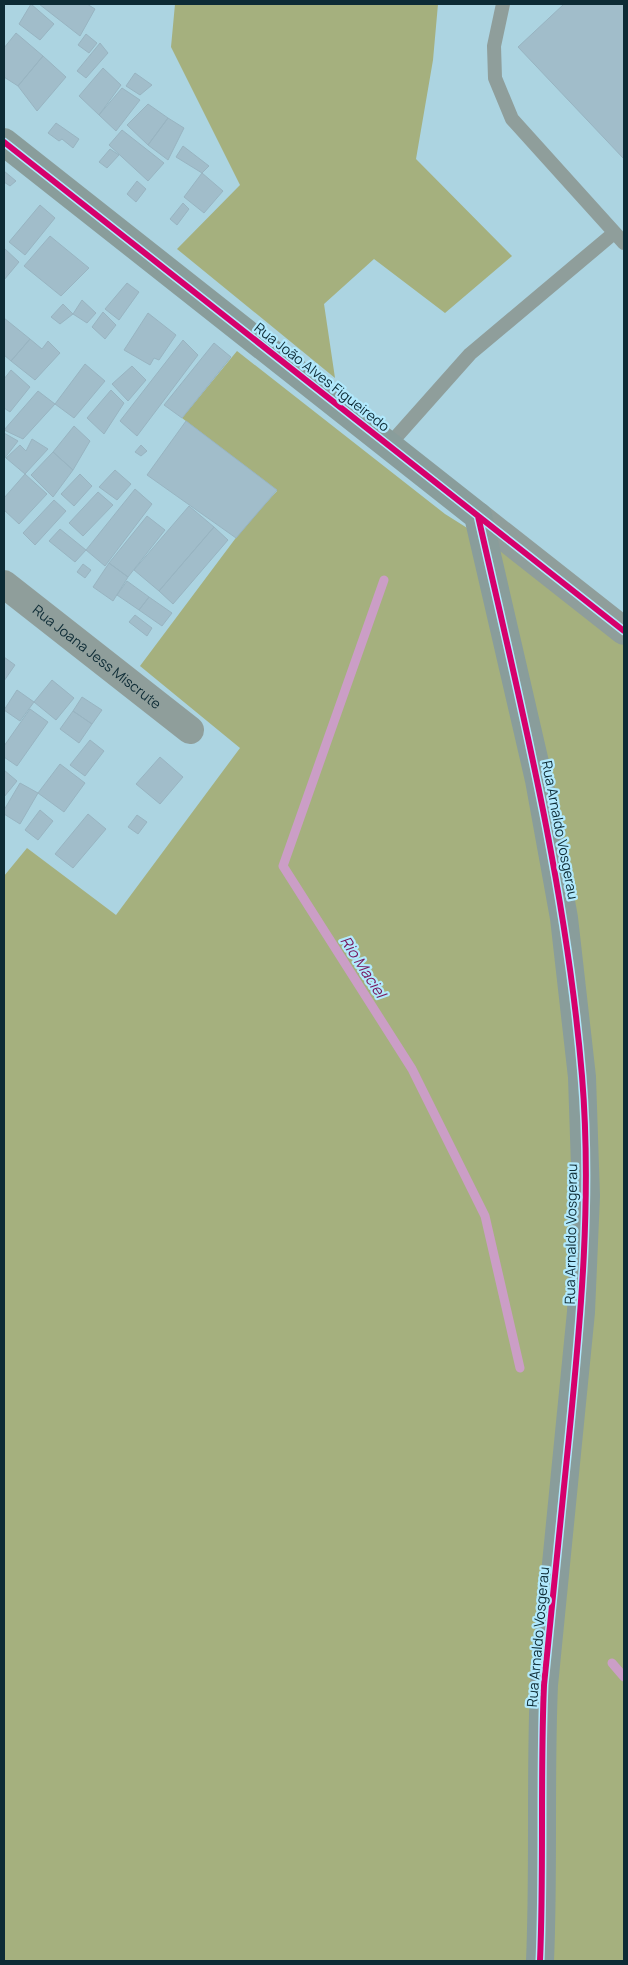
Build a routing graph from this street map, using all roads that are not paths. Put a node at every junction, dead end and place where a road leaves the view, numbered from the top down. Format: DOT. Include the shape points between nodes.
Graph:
graph roads {
  1 [pos="503,4"];
  2 [pos="4,142"];
  3 [pos="619,238"];
  4 [pos="389,445"];
  5 [pos="478,516"];
  6 [pos="4,584"];
  7 [pos="624,631"];
  8 [pos="190,730"];
  9 [pos="540,1961"];
  1 -- 3 [label="lane" via="494,46 495,78 512,118"];
  2 -- 4 [label="street, Rua João Alves Figueiredo"];
  3 -- 4 [label="lane" via="470,354"];
  4 -- 5 [label="street, Rua João Alves Figueiredo"];
  5 -- 7 [label="street, Rua João Alves Figueiredo"];
  5 -- 9 [label="street, Rua Arnaldo Vosgerau" via="539,780 564,918 582,1077 586,1196 582,1302 544,1685"];
  6 -- 8 [label="street, Rua Joana Jess Miscrute"];
}
